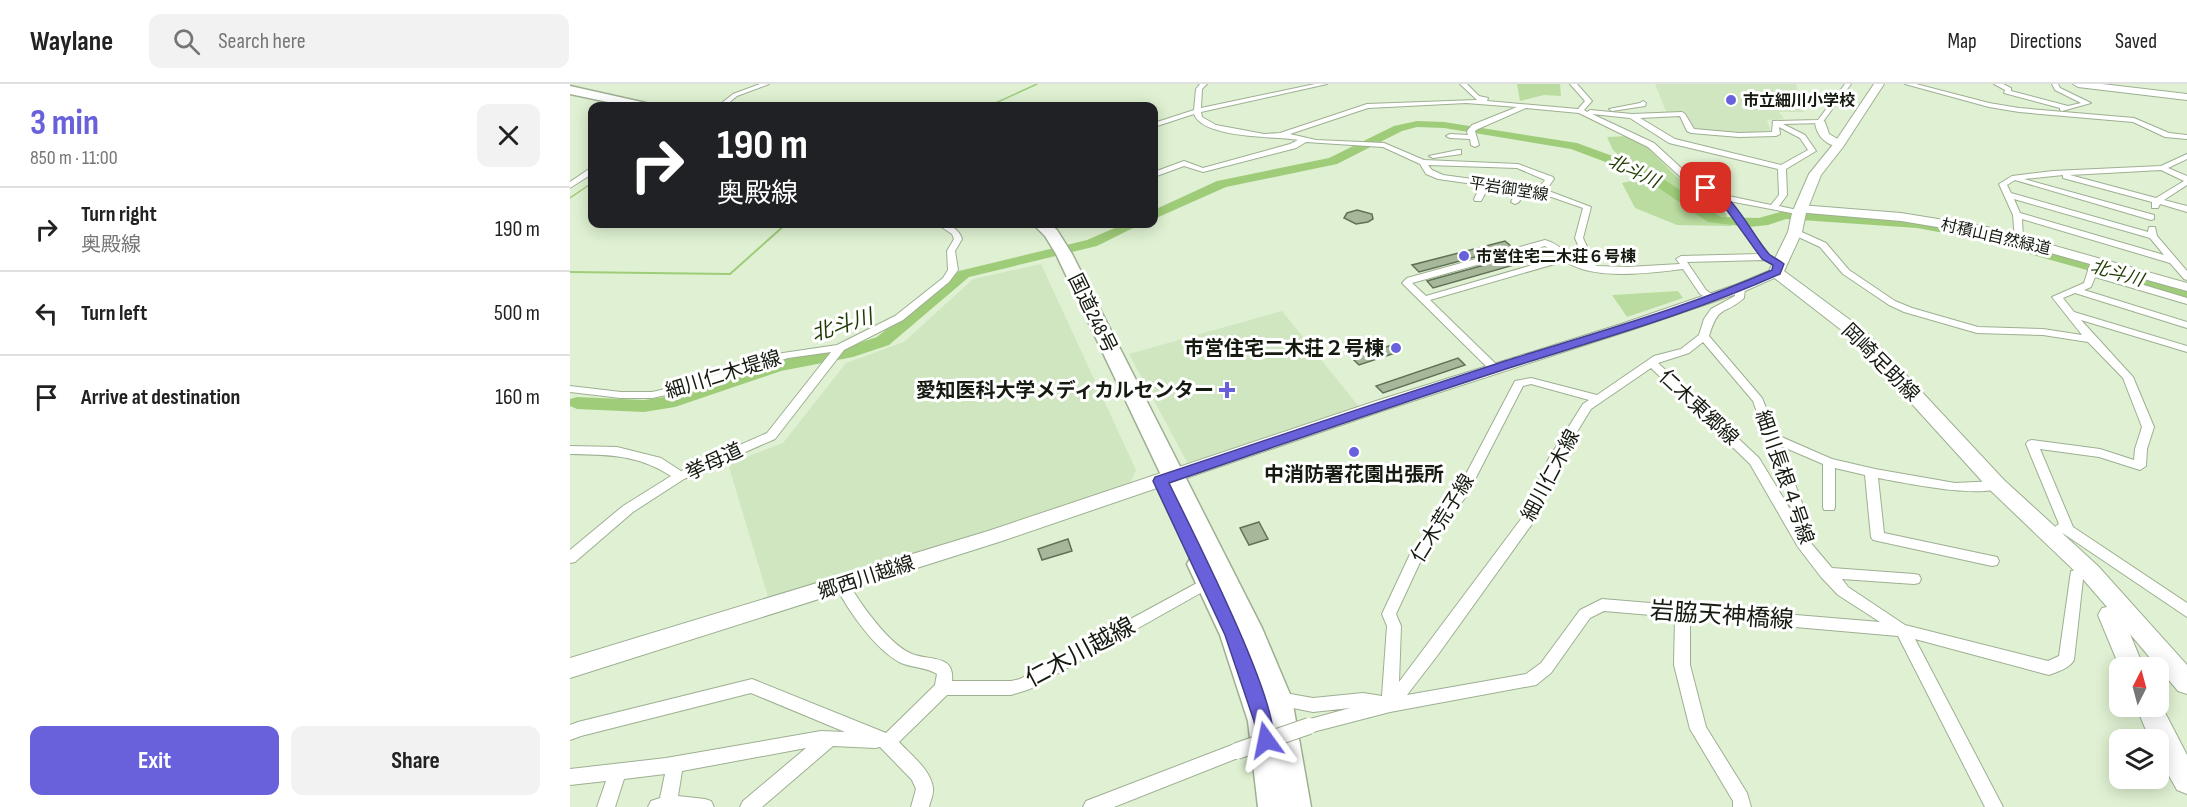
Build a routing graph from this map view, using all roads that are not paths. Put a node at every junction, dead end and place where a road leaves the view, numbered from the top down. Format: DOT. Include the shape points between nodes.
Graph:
graph roads {
  1 [pos="766,84"];
  2 [pos="1204,84"];
  3 [pos="1324,84"];
  4 [pos="1462,84"];
  5 [pos="1573,84"];
  6 [pos="1848,84"];
  7 [pos="1879,84"];
  8 [pos="1908,84"];
  9 [pos="1939,84"];
  10 [pos="1997,84"];
  11 [pos="2055,84"];
  12 [pos="2078,84"];
  13 [pos="570,90"];
  14 [pos="1932,90"];
  15 [pos="570,95"];
  16 [pos="2187,97"];
  17 [pos="602,102"];
  18 [pos="624,102"];
  19 [pos="726,102"];
  20 [pos="1643,103"];
  21 [pos="1525,106"];
  22 [pos="2067,107"];
  23 [pos="1197,111"];
  24 [pos="1584,111"];
  25 [pos="2056,113"];
  26 [pos="1632,116"];
  27 [pos="2104,116"];
  28 [pos="1820,122"];
  29 [pos="1158,123"];
  30 [pos="1775,124"];
  31 [pos="1473,131"];
  32 [pos="1281,135"];
  33 [pos="1450,136"];
  34 [pos="2187,137"];
  35 [pos="1304,140"];
  36 [pos="1839,144"];
  37 [pos="1475,146"];
  38 [pos="1458,152"];
  39 [pos="2187,156"];
  40 [pos="1420,160"];
  41 [pos="1782,168"];
  42 [pos="2162,168"];
  43 [pos="1158,172"];
  44 [pos="2053,172"];
  45 [pos="588,174"];
  46 [pos="2012,178"];
  47 [pos="2187,181"];
  48 [pos="1486,184"];
  49 [pos="570,186"];
  50 [pos="1521,189"];
  51 [pos="1541,191"];
  52 [pos="2006,194"];
  53 [pos="1722,197"];
  54 [pos="1478,199"];
  55 [pos="2157,201"];
  56 [pos="1515,202"];
  57 [pos="1773,207"];
  58 [pos="2187,209"];
  59 [pos="2017,215"];
  60 [pos="2151,217"];
  61 [pos="1798,218"];
  62 [pos="948,228"];
  63 [pos="1032,228"];
  64 [pos="1043,228"];
  65 [pos="2153,236"];
  66 [pos="2019,239"];
  67 [pos="1057,252"];
  68 [pos="1568,256"];
  69 [pos="2171,260"];
  70 [pos="1774,264"];
  71 [pos="1684,266"];
  72 [pos="2094,267"];
  73 [pos="1592,268"];
  74 [pos="2187,277"];
  75 [pos="2187,287"];
  76 [pos="1740,288"];
  77 [pos="2074,290"];
  78 [pos="1710,297"];
  79 [pos="1425,299"];
  80 [pos="2187,301"];
  81 [pos="2074,315"];
  82 [pos="2187,325"];
  83 [pos="1704,336"];
  84 [pos="2091,339"];
  85 [pos="840,348"];
  86 [pos="2187,349"];
  87 [pos="1652,363"];
  88 [pos="1495,369"];
  89 [pos="570,389"];
  90 [pos="1598,399"];
  91 [pos="1773,438"];
  92 [pos="570,450"];
  93 [pos="1829,462"];
  94 [pos="1871,472"];
  95 [pos="680,476"];
  96 [pos="1167,478"];
  97 [pos="1997,485"];
  98 [pos="1829,507"];
  99 [pos="2043,528"];
  100 [pos="2068,530"];
  101 [pos="1803,543"];
  102 [pos="570,558"];
  103 [pos="1992,561"];
  104 [pos="2090,572"];
  105 [pos="1826,573"];
  106 [pos="1914,579"];
  107 [pos="1208,582"];
  108 [pos="842,585"];
  109 [pos="2187,611"];
  110 [pos="1683,613"];
  111 [pos="2129,616"];
  112 [pos="1903,630"];
  113 [pos="2127,657"];
  114 [pos="570,668"];
  115 [pos="2187,683"];
  116 [pos="943,688"];
  117 [pos="1277,699"];
  118 [pos="1390,705"];
  119 [pos="2154,717"];
  120 [pos="570,733"];
  121 [pos="830,738"];
  122 [pos="888,742"];
  123 [pos="675,764"];
  124 [pos="618,771"];
  125 [pos="570,777"];
  126 [pos="2187,781"];
  127 [pos="663,806"];
  128 [pos="606,807"];
  129 [pos="705,807"];
  130 [pos="750,807"];
  131 [pos="920,807"];
  132 [pos="1092,807"];
  133 [pos="1274,807"];
  134 [pos="1295,807"];
  135 [pos="1742,807"];
  136 [pos="1994,807"];
  1 -- 19 [label="street"];
  2 -- 23 [label="street" via="1199,89"];
  3 -- 23 [label="street"];
  4 -- 21 [label="street" via="1477,98"];
  5 -- 24 [label="street" via="1588,101"];
  6 -- 28 [label="street"];
  7 -- 36 [label="main road"];
  8 -- 14 [label="street"];
  9 -- 14 [label="street"];
  10 -- 22 [label="street" via="2009,89 2006,92"];
  11 -- 22 [label="street" via="2057,89 2088,103"];
  12 -- 16 [label="street"];
  13 -- 18 [label="highway"];
  14 -- 25 [label="street" via="1989,105"];
  15 -- 17 [label="highway"];
  20 -- 24 [label="street"];
  21 -- 24 [label="street"];
  21 -- 31 [label="street"];
  21 -- 32 [label="street" via="1453,101 1383,104"];
  22 -- 25 [label="street"];
  22 -- 27 [label="street"];
  23 -- 29 [label="street"];
  23 -- 32 [label="street" via="1199,118 1214,127 1264,136"];
  24 -- 26 [label="street"];
  24 -- 53 [label="street" via="1651,144 1689,180"];
  25 -- 27 [label="street"];
  26 -- 30 [label="street" via="1682,114 1691,131 1739,135 1776,134"];
  26 -- 41 [label="street" via="1672,141"];
  27 -- 34 [label="street" via="2134,120 2168,135"];
  28 -- 30 [label="street"];
  28 -- 36 [label="street" via="1827,139"];
  30 -- 41 [label="street" via="1797,132 1812,150"];
  31 -- 33 [label="street"];
  31 -- 37 [label="street"];
  32 -- 35 [label="street, 平岩御堂線"];
  35 -- 40 [label="street, 平岩御堂線" via="1375,144"];
  35 -- 43 [label="street" via="1293,147 1203,170 1184,163"];
  36 -- 61 [label="main road" via="1815,174"];
  38 -- 40 [label="street"];
  39 -- 42 [label="street"];
  40 -- 48 [label="street, 平岩御堂線" via="1429,172 1441,177"];
  40 -- 51 [label="street" via="1524,167 1550,179"];
  41 -- 57 [label="street" via="1783,195"];
  42 -- 44 [label="street"];
  42 -- 47 [label="street"];
  44 -- 46 [label="street"];
  44 -- 55 [label="street"];
  45 -- 49 [label="street"];
  46 -- 52 [label="street" via="2003,184"];
  46 -- 60 [label="street"];
  47 -- 55 [label="street"];
  48 -- 50 [label="street, 平岩御堂線"];
  48 -- 54 [label="street"];
  50 -- 51 [label="street, 平岩御堂線"];
  50 -- 56 [label="street"];
  51 -- 73 [label="street, 平岩御堂線" via="1587,207 1580,238"];
  52 -- 59 [label="street"];
  52 -- 65 [label="street"];
  53 -- 57 [label="street"];
  53 -- 70 [label="street"];
  55 -- 58 [label="street"];
  55 -- 60 [label="street"];
  57 -- 61 [label="street"];
  59 -- 66 [label="street"];
  59 -- 69 [label="street"];
  60 -- 65 [label="street"];
  61 -- 66 [label="street, 村積山自然緑道" via="1901,217"];
  61 -- 70 [label="main road"];
  61 -- 84 [label="street" via="1846,272 1908,310 1977,330 2043,332"];
  62 -- 85 [label="street" via="958,239 951,251 953,270 946,280 899,318"];
  63 -- 67 [label="highway, 国道248号"];
  64 -- 67 [label="highway, 国道248号"];
  65 -- 69 [label="street"];
  66 -- 72 [label="street, 村積山自然緑道"];
  67 -- 96 [label="highway, 国道248号"];
  68 -- 73 [label="street" via="1576,265"];
  68 -- 79 [label="street"];
  68 -- 79 [label="street" via="1545,243 1410,280 1407,283"];
  69 -- 74 [label="street"];
  70 -- 71 [label="street" via="1681,259"];
  70 -- 76 [label="street, 郷西川越線"];
  70 -- 97 [label="main road, 岡崎足助線" via="1859,335"];
  71 -- 73 [label="street" via="1641,270"];
  71 -- 78 [label="street"];
  72 -- 75 [label="street, 村積山自然緑道"];
  72 -- 77 [label="street" via="2088,285"];
  72 -- 80 [label="street"];
  76 -- 78 [label="street, 郷西川越線"];
  76 -- 83 [label="street, 細川仁木線" via="1739,298 1715,311"];
  77 -- 81 [label="street" via="2057,297"];
  77 -- 82 [label="street"];
  78 -- 88 [label="street, 郷西川越線"];
  79 -- 88 [label="street"];
  81 -- 84 [label="street"];
  81 -- 86 [label="street"];
  83 -- 87 [label="street, 細川仁木線" via="1685,351"];
  83 -- 91 [label="street, 細川長根４号線" via="1755,395"];
  84 -- 100 [label="street" via="2128,377 2148,427 2140,466 2100,453 2032,444"];
  85 -- 89 [label="street, 細川仁木堤線" via="787,355 652,395"];
  85 -- 95 [label="street, 挙母道" via="771,436"];
  87 -- 90 [label="street, 細川仁木線"];
  87 -- 101 [label="street, 仁木東郷線" via="1755,461"];
  88 -- 96 [label="street, 郷西川越線"];
  90 -- 118 [label="street, 細川仁木線" via="1587,407 1554,458 1527,521"];
  90 -- 118 [label="street, 仁木荒子線" via="1531,381 1519,383 1461,495 1417,554 1389,614 1394,626"];
  91 -- 93 [label="street"];
  91 -- 101 [label="street, 細川長根４号線" via="1805,530"];
  92 -- 95 [label="street" via="617,451 657,461"];
  93 -- 94 [label="street"];
  93 -- 98 [label="street"];
  94 -- 97 [label="street" via="1955,487"];
  94 -- 103 [label="street" via="1878,537"];
  95 -- 102 [label="street, 挙母道" via="628,509"];
  96 -- 107 [label="highway, 国道248号"];
  96 -- 108 [label="street, 郷西川越線"];
  96 -- 117 [label="highway, 国道248号" via="1248,628"];
  97 -- 99 [label="main road, 岡崎足助線"];
  99 -- 100 [label="street"];
  99 -- 104 [label="main road, 岡崎足助線"];
  100 -- 109 [label="street"];
  101 -- 105 [label="street, 細川長根４号線"];
  104 -- 111 [label="main road, 岡崎足助線"];
  104 -- 112 [label="street, 岩脇天神橋線" via="2076,574 2066,660 2049,668"];
  105 -- 106 [label="street"];
  105 -- 112 [label="street, 細川長根４号線" via="1843,591"];
  107 -- 116 [label="street, 仁木川越線" via="1024,684 1011,688"];
  107 -- 133 [label="highway, 国道248号" via="1234,635 1263,721"];
  108 -- 114 [label="street, 郷西川越線"];
  108 -- 116 [label="street" via="895,652 945,670"];
  110 -- 112 [label="street, 岩脇天神橋線"];
  110 -- 118 [label="street, 岩脇天神橋線" via="1602,605 1584,614 1546,668 1530,680"];
  110 -- 135 [label="street" via="1682,665 1698,729 1741,799"];
  111 -- 113 [label="main road" via="2110,615"];
  111 -- 115 [label="main road, 岡崎足助線"];
  112 -- 136 [label="street"];
  116 -- 122 [label="street"];
  117 -- 118 [label="street" via="1313,705 1363,700"];
  117 -- 134 [label="highway, 国道248号"];
  118 -- 132 [label="street, 岩脇天神橋線, bridge" via="1309,726"];
  119 -- 126 [label="main road"];
  120 -- 122 [label="street" via="752,686"];
  121 -- 122 [label="street"];
  121 -- 123 [label="street"];
  121 -- 130 [label="street"];
  122 -- 131 [label="street" via="918,774 925,789"];
  123 -- 124 [label="street"];
  123 -- 127 [label="street"];
  124 -- 125 [label="street"];
  124 -- 128 [label="street"];
  127 -- 129 [label="street"];
}
